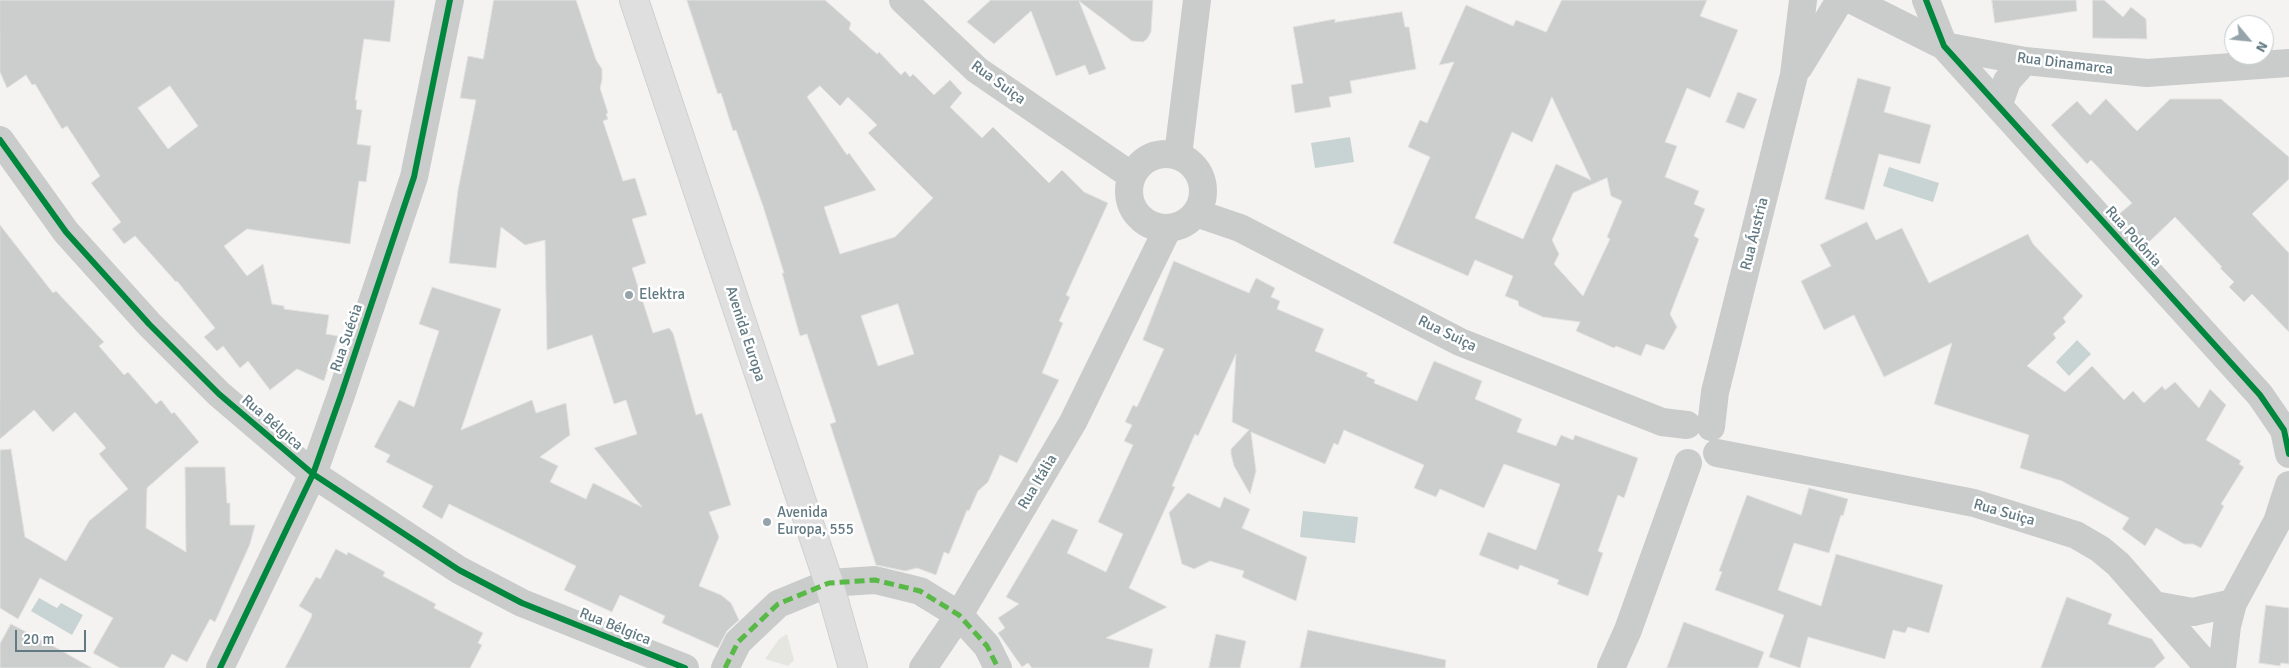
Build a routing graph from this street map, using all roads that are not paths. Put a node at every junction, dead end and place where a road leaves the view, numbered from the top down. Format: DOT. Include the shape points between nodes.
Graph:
graph roads {
  1 [pos="450,0"];
  2 [pos="634,0"];
  3 [pos="904,0"];
  4 [pos="1197,0"];
  5 [pos="1783,0"];
  6 [pos="1803,0"];
  7 [pos="1840,0"];
  8 [pos="1926,0"];
  9 [pos="1863,6"];
  10 [pos="1808,37"];
  11 [pos="1944,46"];
  12 [pos="2025,61"];
  13 [pos="2289,63"];
  14 [pos="1999,104"];
  15 [pos="0,140"];
  16 [pos="1171,154"];
  17 [pos="1136,170"];
  18 [pos="1199,206"];
  19 [pos="1160,227"];
  20 [pos="1696,432"];
  21 [pos="2289,454"];
  22 [pos="313,474"];
  23 [pos="2289,485"];
  24 [pos="829,584"];
  25 [pos="2233,603"];
  26 [pos="2154,604"];
  27 [pos="959,615"];
  28 [pos="220,668"];
  29 [pos="685,668"];
  30 [pos="725,668"];
  31 [pos="853,668"];
  32 [pos="922,668"];
  33 [pos="998,668"];
  34 [pos="1611,668"];
  35 [pos="2209,668"];
  36 [pos="2222,668"];
  1 -- 22 [label="street, Rua Suécia" via="414,177"];
  2 -- 24 [label="main road, Avenida Europa"];
  3 -- 17 [label="street, Rua Suiça" via="977,70 1101,156"];
  4 -- 16 [label="street" via="1189,75"];
  5 -- 10 [label="street"];
  6 -- 10 [label="street, Rua Áustria"];
  7 -- 10 [label="street, Rua Áustria"];
  8 -- 11 [label="street"];
  9 -- 10 [label="street" via="1842,21"];
  9 -- 11 [label="street, Rua Dinamarca"];
  10 -- 20 [label="street, Rua Áustria" via="1794,75 1715,392"];
  11 -- 12 [label="street, Rua Dinamarca"];
  11 -- 14 [label="street, Rua Polônia"];
  12 -- 13 [label="street, Rua Dinamarca" via="2147,74"];
  12 -- 14 [label="street" via="2007,81"];
  14 -- 21 [label="street, Rua Polônia" via="2015,126 2260,395 2284,430"];
  15 -- 22 [label="street, Rua Bélgica" via="66,232 149,324 219,394"];
  16 -- 17 [label="street" via="1151,156"];
  16 -- 18 [label="street" via="1190,162 1198,172 1203,185"];
  17 -- 19 [label="street" via="1129,190 1132,205 1140,217"];
  18 -- 19 [label="street" via="1188,221"];
  18 -- 20 [label="street, Rua Suiça" via="1460,342"];
  19 -- 27 [label="street, Rua Itália" via="1139,288 1073,422"];
  20 -- 26 [label="street, Rua Suiça" via="1746,457 1974,503 2076,535 2118,564"];
  20 -- 34 [label="street" via="1677,447 1688,462 1628,630"];
  22 -- 28 [label="street, Rua Suécia"];
  22 -- 29 [label="street, Rua Bélgica" via="459,570 522,603"];
  23 -- 25 [label="street" via="2277,522"];
  24 -- 27 [label="street" via="875,580 920,591"];
  24 -- 30 [label="street" via="778,604 738,642"];
  24 -- 31 [label="main road, Avenida Europa"];
  25 -- 26 [label="street" via="2193,612"];
  25 -- 36 [label="street"];
  26 -- 35 [label="street, Rua Suiça"];
  27 -- 32 [label="street, Rua Itália"];
  27 -- 33 [label="street" via="987,646"];
}
